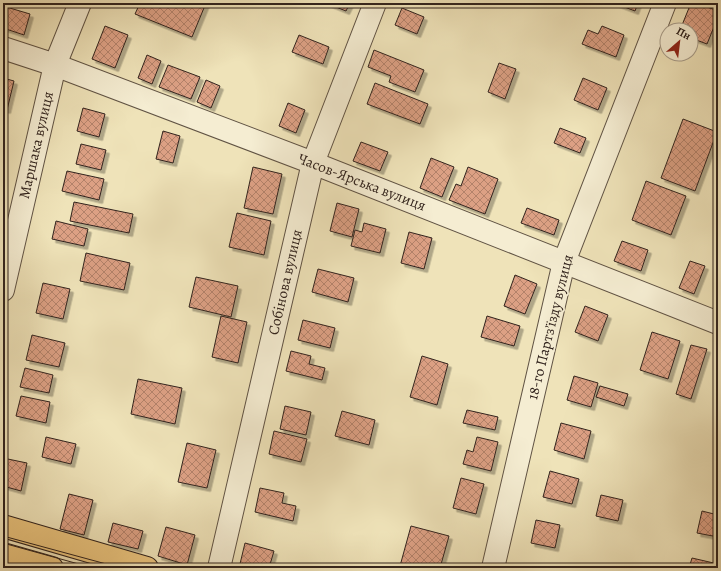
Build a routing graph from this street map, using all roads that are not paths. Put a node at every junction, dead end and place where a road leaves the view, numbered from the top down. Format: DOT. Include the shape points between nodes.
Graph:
graph roads {
  1 [pos="80,3"];
  2 [pos="375,3"];
  3 [pos="665,3"];
  4 [pos="3,48"];
  5 [pos="55,65"];
  6 [pos="313,163"];
  7 [pos="564,262"];
  8 [pos="3,290"];
  9 [pos="718,323"];
  10 [pos="3,526"];
  11 [pos="3,554"];
  12 [pos="52,568"];
  13 [pos="147,568"];
  14 [pos="219,568"];
  15 [pos="493,568"];
  1 -- 5 [label="street, Маршака вулиця"];
  2 -- 6 [label="street, Собінова вулиця"];
  3 -- 7 [label="street, 18-го Партз’їзду вулиця"];
  4 -- 5 [label="street, Часов-Ярська вулиця"];
  5 -- 6 [label="street, Часов-Ярська вулиця"];
  5 -- 8 [label="street, Маршака вулиця"];
  6 -- 7 [label="street, Часов-Ярська вулиця"];
  6 -- 14 [label="street, Собінова вулиця"];
  7 -- 9 [label="street, Часов-Ярська вулиця"];
  7 -- 15 [label="street, 18-го Партз’їзду вулиця"];
  10 -- 13 [label="main road"];
  11 -- 12 [label="main road"];
}
